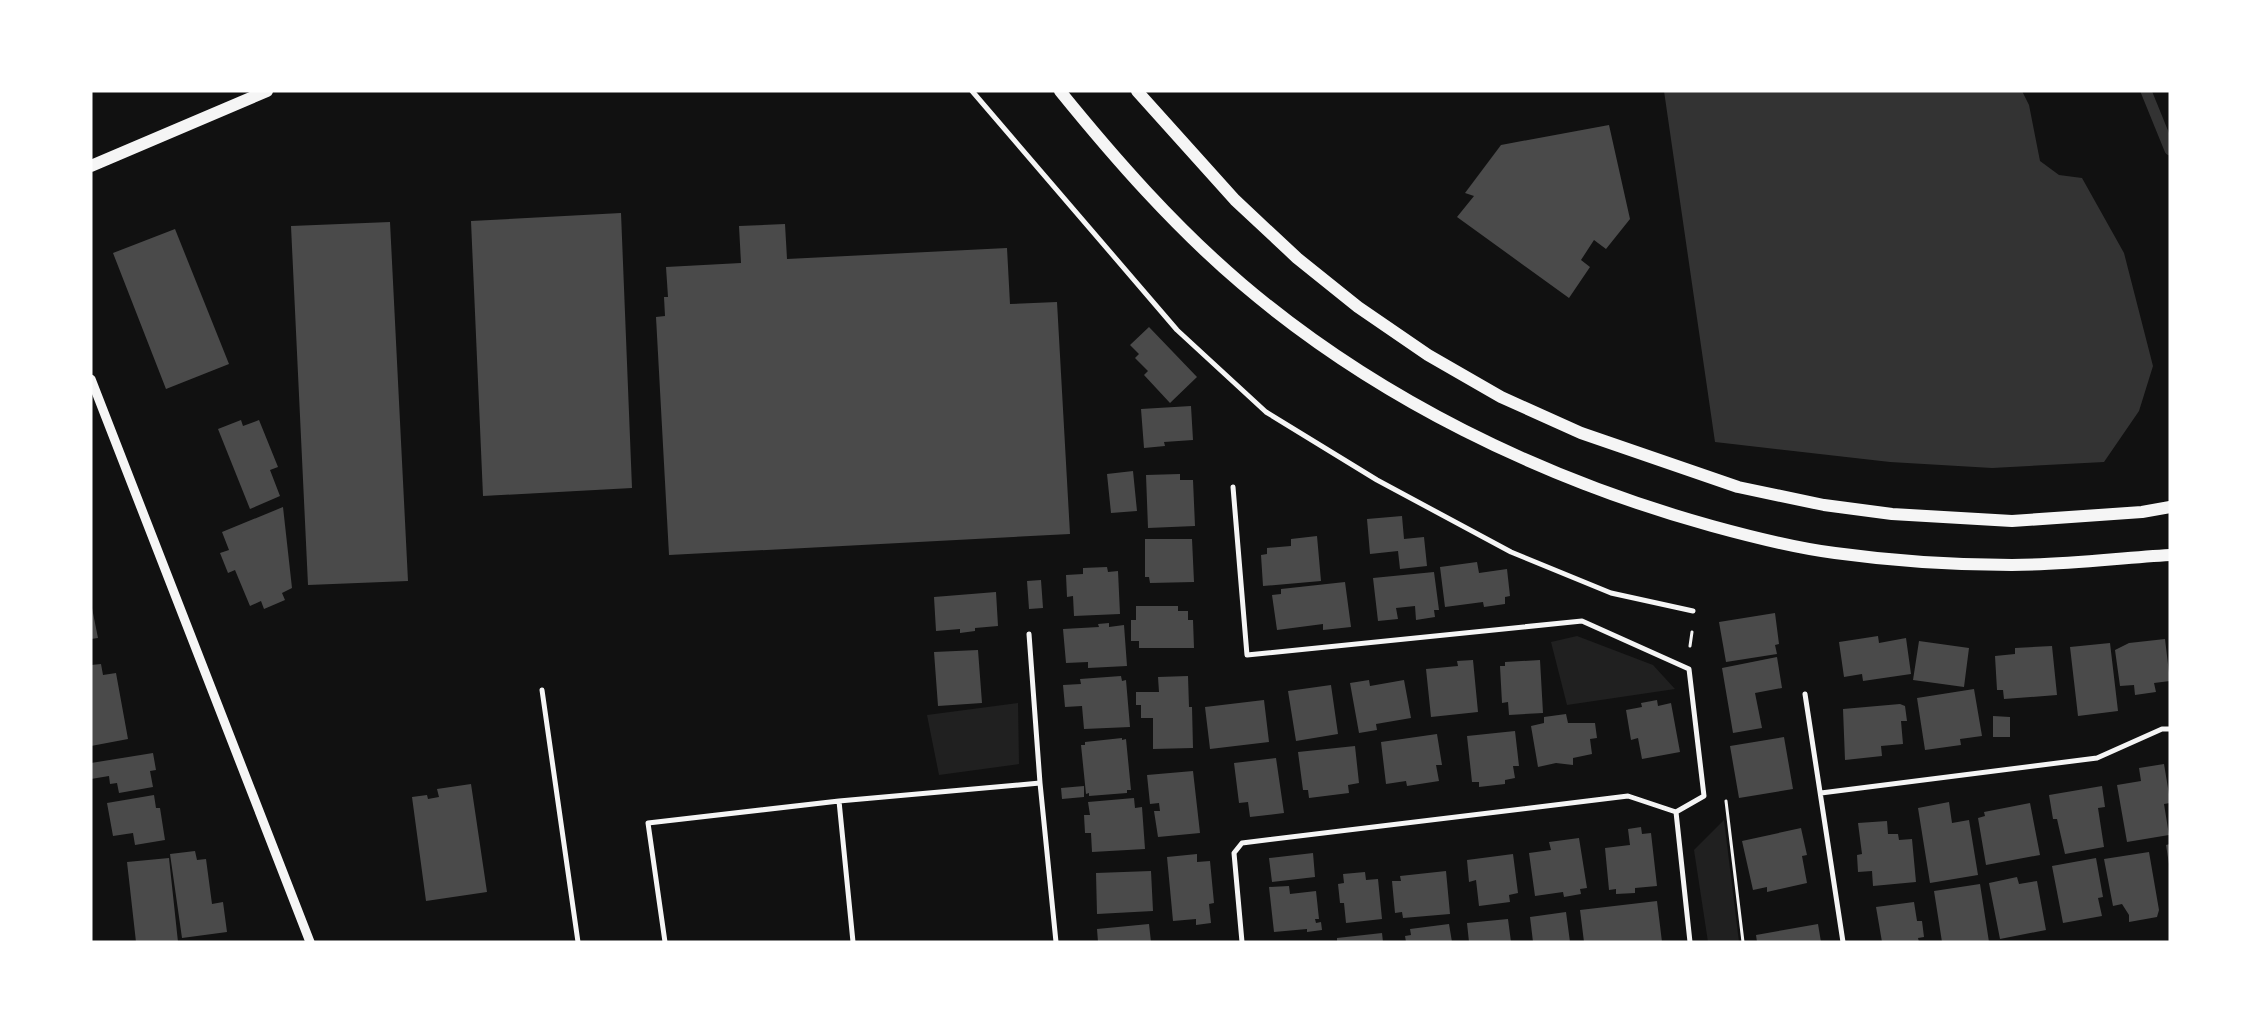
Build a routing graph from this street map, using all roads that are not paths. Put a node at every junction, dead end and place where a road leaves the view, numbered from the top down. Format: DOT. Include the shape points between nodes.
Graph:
graph roads {
  1 [pos="267,91"];
  2 [pos="972,91"];
  3 [pos="1060,91"];
  4 [pos="1138,91"];
  5 [pos="245,96"];
  6 [pos="91,166"];
  7 [pos="91,379"];
  8 [pos="1233,487"];
  9 [pos="2170,507"];
  10 [pos="2170,555"];
  11 [pos="1693,611"];
  12 [pos="1029,634"];
  13 [pos="542,690"];
  14 [pos="1806,694"];
  15 [pos="2170,729"];
  16 [pos="1040,783"];
  17 [pos="1821,793"];
  18 [pos="839,802"];
  19 [pos="1676,812"];
  20 [pos="310,942"];
  21 [pos="578,942"];
  22 [pos="665,942"];
  23 [pos="853,942"];
  24 [pos="1056,942"];
  25 [pos="1242,942"];
  26 [pos="1690,942"];
  27 [pos="1844,942"];
  1 -- 5 [label="main road"];
  2 -- 11 [label="street" via="1177,330 1266,412 1377,480 1511,552 1611,593"];
  3 -- 10 [label="main road" via="1101,142 1161,207 1241,283 1293,325 1361,372 1448,422 1532,462 1683,518 1833,553 2013,565"];
  4 -- 9 [label="main road" via="1234,200 1297,258 1358,307 1428,355 1493,392 1581,433 1738,487 1824,505 1892,514 2012,521 2142,512"];
  5 -- 6 [label="main road"];
  7 -- 20 [label="street"];
  8 -- 19 [label="street" via="1247,655 1582,621 1689,669 1704,796"];
  12 -- 16 [label="street"];
  13 -- 21 [label="street"];
  14 -- 17 [label="street"];
  15 -- 17 [label="street" via="2098,758"];
  16 -- 18 [label="street"];
  16 -- 24 [label="street"];
  17 -- 27 [label="street"];
  18 -- 22 [label="street" via="648,823"];
  18 -- 23 [label="street"];
  19 -- 25 [label="street" via="1628,796 1242,844 1234,853"];
  19 -- 26 [label="street"];
}
